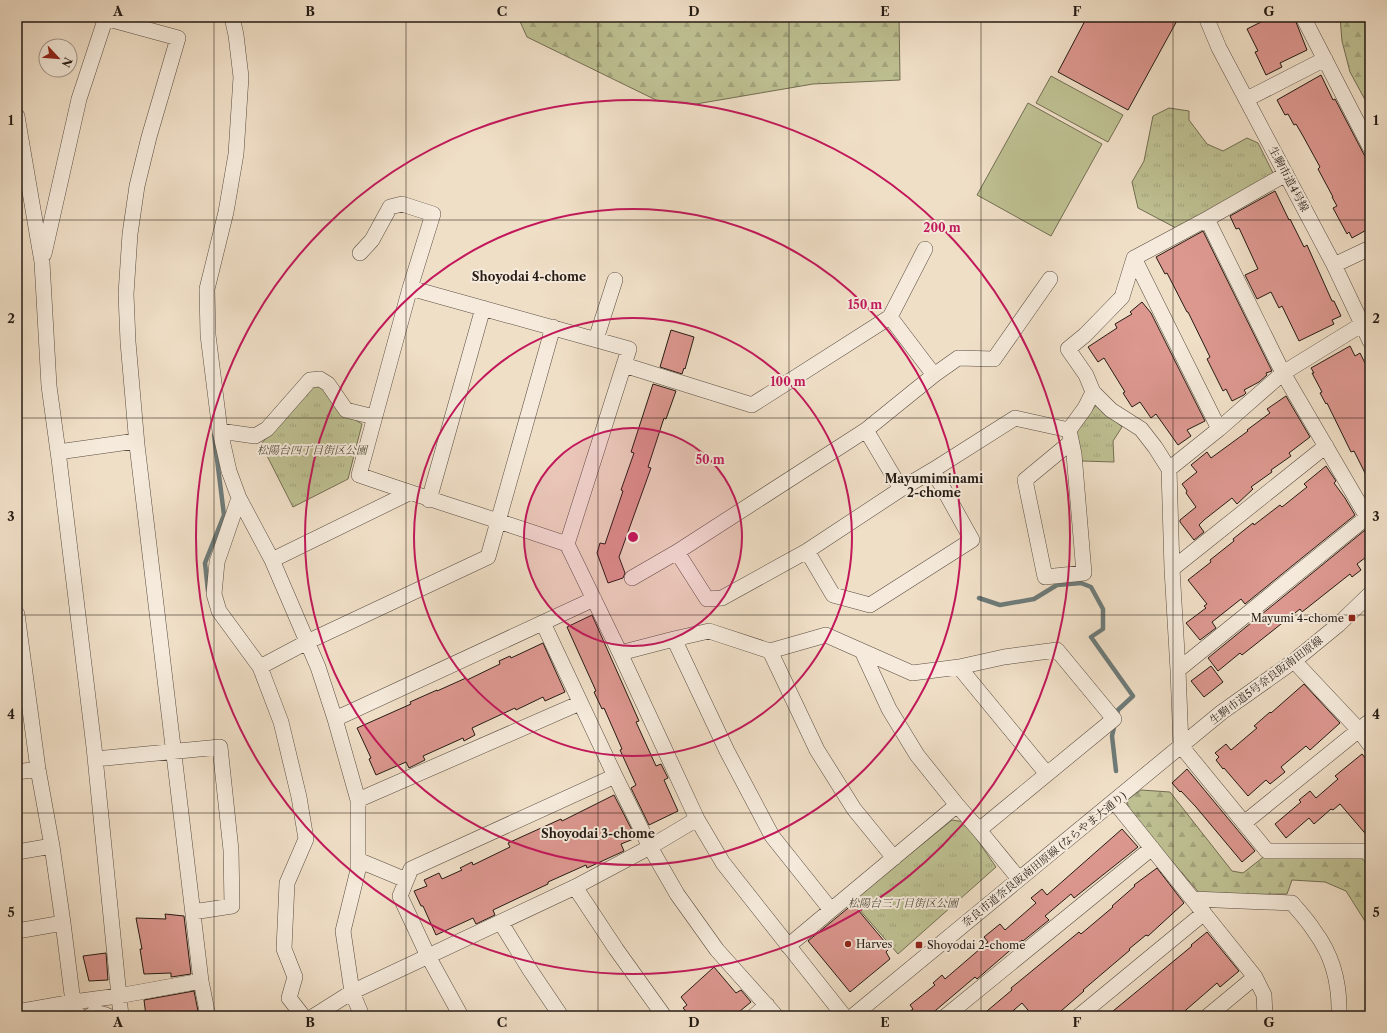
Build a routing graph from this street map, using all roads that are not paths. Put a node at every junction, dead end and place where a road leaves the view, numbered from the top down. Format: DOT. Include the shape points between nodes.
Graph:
graph roads {
  1 [pos="106,17"];
  2 [pos="232,17"];
  3 [pos="1206,17"];
  4 [pos="1303,17"];
  5 [pos="1325,59"];
  6 [pos="1247,99"];
  7 [pos="17,116"];
  8 [pos="1370,147"];
  9 [pos="1286,174"];
  10 [pos="1207,219"];
  11 [pos="1370,248"];
  12 [pos="925,249"];
  13 [pos="360,253"];
  14 [pos="1134,258"];
  15 [pos="42,262"];
  16 [pos="1334,265"];
  17 [pos="1050,278"];
  18 [pos="615,280"];
  19 [pos="410,288"];
  20 [pos="483,308"];
  21 [pos="890,317"];
  22 [pos="1362,325"];
  23 [pos="553,327"];
  24 [pos="596,339"];
  25 [pos="1370,341"];
  26 [pos="624,365"];
  27 [pos="1283,373"];
  28 [pos="934,375"];
  29 [pos="1093,392"];
  30 [pos="374,417"];
  31 [pos="1220,429"];
  32 [pos="866,430"];
  33 [pos="220,431"];
  34 [pos="1070,436"];
  35 [pos="136,441"];
  36 [pos="1326,446"];
  37 [pos="58,452"];
  38 [pos="1169,469"];
  39 [pos="933,470"];
  40 [pos="901,489"];
  41 [pos="409,493"];
  42 [pos="239,498"];
  43 [pos="429,500"];
  44 [pos="498,520"];
  45 [pos="567,544"];
  46 [pos="807,551"];
  47 [pos="676,552"];
  48 [pos="272,560"];
  49 [pos="1172,569"];
  50 [pos="632,578"];
  51 [pos="1370,594"];
  52 [pos="594,599"];
  53 [pos="17,614"];
  54 [pos="542,623"];
  55 [pos="674,639"];
  56 [pos="307,642"];
  57 [pos="770,651"];
  58 [pos="862,651"];
  59 [pos="620,653"];
  60 [pos="1294,661"];
  61 [pos="260,667"];
  62 [pos="958,667"];
  63 [pos="1178,670"];
  64 [pos="580,703"];
  65 [pos="335,719"];
  66 [pos="1364,725"];
  67 [pos="1370,745"];
  68 [pos="1181,746"];
  69 [pos="173,751"];
  70 [pos="95,759"];
  71 [pos="1161,763"];
  72 [pos="38,769"];
  73 [pos="17,772"];
  74 [pos="1047,774"];
  75 [pos="615,776"];
  76 [pos="358,800"];
  77 [pos="1114,801"];
  78 [pos="957,805"];
  79 [pos="697,820"];
  80 [pos="1244,823"];
  81 [pos="979,830"];
  82 [pos="52,846"];
  83 [pos="650,847"];
  84 [pos="1152,848"];
  85 [pos="1369,851"];
  86 [pos="17,852"];
  87 [pos="894,858"];
  88 [pos="358,860"];
  89 [pos="1019,879"];
  90 [pos="406,880"];
  91 [pos="575,888"];
  92 [pos="1193,898"];
  93 [pos="831,910"];
  94 [pos="193,912"];
  95 [pos="1204,913"];
  96 [pos="63,922"];
  97 [pos="501,923"];
  98 [pos="17,931"];
  99 [pos="788,946"];
  100 [pos="428,956"];
  101 [pos="1255,977"];
  102 [pos="201,982"];
  103 [pos="352,992"];
  104 [pos="118,996"];
  105 [pos="73,1002"];
  106 [pos="771,1011"];
  107 [pos="17,1012"];
  108 [pos="78,1016"];
  109 [pos="90,1016"];
  110 [pos="108,1016"];
  111 [pos="121,1016"];
  112 [pos="208,1016"];
  113 [pos="303,1016"];
  114 [pos="314,1016"];
  115 [pos="362,1016"];
  116 [pos="461,1016"];
  117 [pos="561,1016"];
  118 [pos="664,1016"];
  119 [pos="754,1016"];
  120 [pos="844,1016"];
  121 [pos="853,1016"];
  122 [pos="946,1016"];
  123 [pos="1079,1016"];
  124 [pos="1208,1016"];
  125 [pos="1265,1016"];
  126 [pos="1339,1016"];
  1 -- 15 [label="street" via="79,99"];
  1 -- 35 [label="street" via="178,38 137,186 130,234 126,302"];
  2 -- 33 [label="street" via="242,77 236,154 226,212 207,289 208,335"];
  3 -- 6 [label="street, 生駒市道4号線" via="1219,48"];
  4 -- 5 [label="street"];
  5 -- 6 [label="street"];
  5 -- 8 [label="street"];
  6 -- 9 [label="street, 生駒市道4号線"];
  7 -- 15 [label="street"];
  9 -- 10 [label="street"];
  9 -- 16 [label="street, 生駒市道4号線"];
  10 -- 14 [label="street"];
  10 -- 27 [label="street"];
  11 -- 16 [label="street"];
  12 -- 21 [label="street"];
  13 -- 19 [label="street" via="372,240 390,207 402,204 433,214"];
  14 -- 29 [label="street" via="1122,297 1068,349 1086,375"];
  14 -- 31 [label="street"];
  15 -- 37 [label="street" via="49,386"];
  16 -- 22 [label="street, 生駒市道4号線"];
  17 -- 28 [label="street" via="994,359 958,358"];
  18 -- 24 [label="street"];
  19 -- 20 [label="street"];
  19 -- 30 [label="street"];
  20 -- 23 [label="street"];
  20 -- 43 [label="street"];
  21 -- 26 [label="street" via="752,405"];
  21 -- 28 [label="street"];
  22 -- 25 [label="street, 生駒市道4号線"];
  22 -- 27 [label="street"];
  23 -- 24 [label="street"];
  23 -- 44 [label="street"];
  24 -- 26 [label="street" via="629,349"];
  26 -- 45 [label="street"];
  27 -- 31 [label="street"];
  27 -- 36 [label="street"];
  28 -- 32 [label="street"];
  29 -- 34 [label="street"];
  29 -- 38 [label="street" via="1111,410 1141,430"];
  30 -- 33 [label="street" via="346,410 328,384 320,379 310,380 267,429 255,436"];
  30 -- 41 [label="street" via="359,475"];
  31 -- 38 [label="street"];
  32 -- 40 [label="street"];
  32 -- 47 [label="street"];
  33 -- 42 [label="street" via="229,471"];
  34 -- 34 [label="street" via="1025,480 1045,578 1084,573 1074,454"];
  34 -- 39 [label="street" via="1015,418"];
  35 -- 37 [label="street"];
  35 -- 69 [label="street"];
  36 -- 49 [label="street"];
  36 -- 63 [label="street" via="1367,517"];
  37 -- 70 [label="street"];
  38 -- 49 [label="street"];
  39 -- 40 [label="street"];
  39 -- 46 [label="street" via="972,540 870,605 833,595"];
  40 -- 46 [label="street"];
  41 -- 43 [label="street"];
  41 -- 48 [label="street"];
  42 -- 48 [label="street"];
  42 -- 61 [label="street" via="217,562 214,594 219,611"];
  43 -- 44 [label="street"];
  44 -- 45 [label="street"];
  44 -- 56 [label="street" via="488,557"];
  45 -- 52 [label="street"];
  46 -- 47 [label="street" via="722,598 707,599"];
  47 -- 50 [label="street"];
  48 -- 56 [label="street"];
  49 -- 63 [label="street"];
  51 -- 60 [label="street, 生駒市道5号奈良阪南田原線" via="1338,625"];
  52 -- 54 [label="street"];
  52 -- 59 [label="street"];
  53 -- 72 [label="street"];
  54 -- 64 [label="street"];
  54 -- 65 [label="street"];
  55 -- 57 [label="street" via="709,631"];
  55 -- 59 [label="street"];
  55 -- 93 [label="street" via="772,836"];
  56 -- 61 [label="street"];
  56 -- 65 [label="street"];
  57 -- 58 [label="street" via="826,635"];
  57 -- 87 [label="street" via="817,750 854,809"];
  58 -- 62 [label="street" via="912,673"];
  58 -- 78 [label="street" via="889,708 913,748"];
  59 -- 79 [label="street"];
  60 -- 66 [label="street"];
  60 -- 68 [label="street, 生駒市道5号奈良阪南田原線" via="1222,712"];
  61 -- 113 [label="street" via="281,722 306,839 287,883 284,948 295,977 289,998"];
  62 -- 74 [label="street"];
  62 -- 74 [label="street" via="1004,657 1057,650 1114,719"];
  63 -- 68 [label="street"];
  64 -- 75 [label="street"];
  64 -- 76 [label="street"];
  65 -- 76 [label="street"];
  66 -- 67 [label="street"];
  66 -- 80 [label="street"];
  68 -- 71 [label="street, 生駒市道5号奈良阪南田原線"];
  68 -- 80 [label="street"];
  69 -- 70 [label="street"];
  69 -- 94 [label="street"];
  69 -- 94 [label="street" via="220,747 232,850 232,906"];
  70 -- 104 [label="street"];
  71 -- 77 [label="street, 奈良市道奈良阪南田原線 (ならやま大通り)"];
  72 -- 73 [label="street"];
  72 -- 82 [label="street"];
  74 -- 81 [label="street"];
  75 -- 83 [label="street"];
  75 -- 90 [label="street" via="411,868"];
  76 -- 88 [label="street"];
  77 -- 84 [label="street"];
  77 -- 89 [label="street, 奈良市道奈良阪南田原線 (ならやま大通り)"];
  78 -- 81 [label="street"];
  78 -- 87 [label="street"];
  79 -- 83 [label="street"];
  79 -- 99 [label="street" via="723,863"];
  80 -- 85 [label="street" via="1268,851"];
  81 -- 89 [label="street"];
  82 -- 86 [label="street"];
  82 -- 96 [label="street"];
  83 -- 91 [label="street"];
  83 -- 106 [label="street" via="677,894 717,950"];
  84 -- 92 [label="street"];
  84 -- 122 [label="street"];
  87 -- 93 [label="street"];
  88 -- 90 [label="street"];
  88 -- 103 [label="street" via="358,870 343,931"];
  89 -- 121 [label="street, 奈良市道奈良阪南田原線 (ならやま大通り)"];
  90 -- 100 [label="street" via="400,896"];
  91 -- 97 [label="street"];
  91 -- 118 [label="street"];
  92 -- 95 [label="street"];
  92 -- 126 [label="street" via="1292,903 1316,932 1331,960 1340,1002"];
  93 -- 99 [label="street"];
  94 -- 102 [label="street"];
  95 -- 101 [label="street"];
  95 -- 123 [label="street"];
  96 -- 98 [label="street"];
  96 -- 105 [label="street"];
  97 -- 100 [label="street"];
  97 -- 117 [label="street"];
  99 -- 120 [label="street"];
  100 -- 103 [label="street"];
  100 -- 116 [label="street"];
  101 -- 124 [label="street"];
  101 -- 125 [label="street" via="1264,995"];
  102 -- 104 [label="street"];
  102 -- 112 [label="street"];
  103 -- 114 [label="street"];
  103 -- 115 [label="street"];
  104 -- 105 [label="street"];
  104 -- 111 [label="street"];
  105 -- 107 [label="street"];
  105 -- 108 [label="street"];
  106 -- 119 [label="street"];
  109 -- 110 [label="street" via="102,1013"];
}
